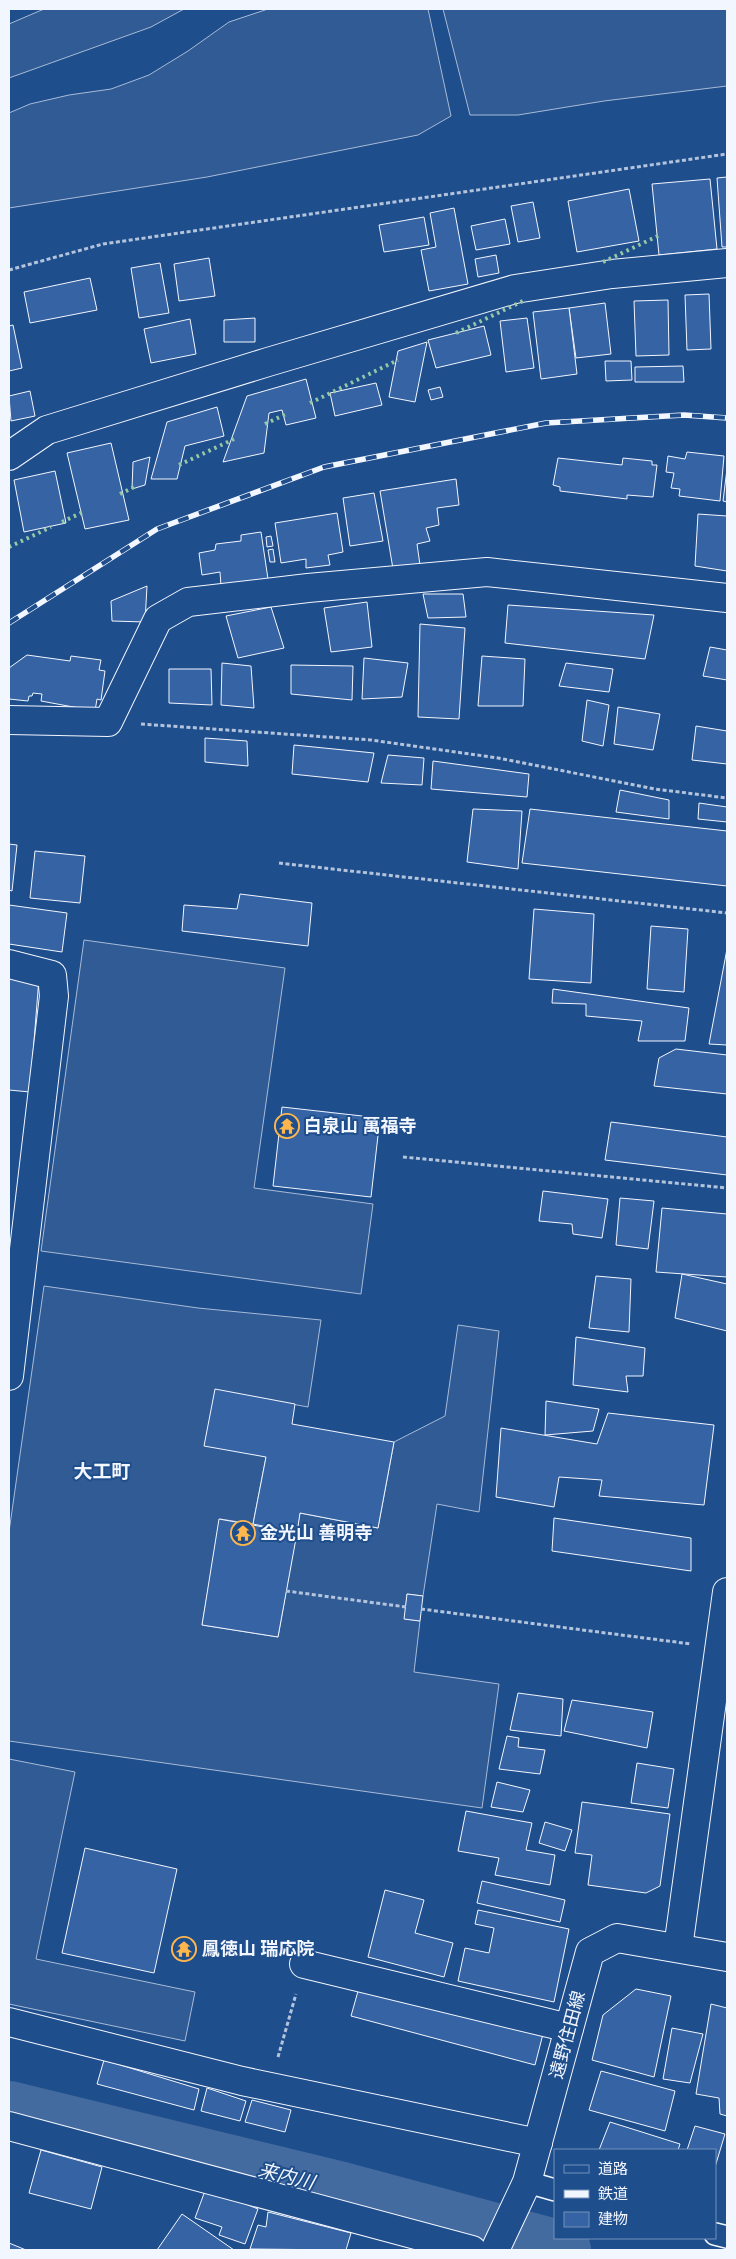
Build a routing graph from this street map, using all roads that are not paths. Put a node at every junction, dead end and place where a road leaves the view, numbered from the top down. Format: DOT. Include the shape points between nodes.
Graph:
graph roads {
  1 [pos="727,263"];
  2 [pos="9,456"];
  3 [pos="727,598"];
  4 [pos="9,720"];
  5 [pos="9,964"];
  6 [pos="9,1376"];
  7 [pos="727,1592"];
  8 [pos="723,1649"];
  9 [pos="678,1948"];
  10 [pos="727,1958"];
  11 [pos="304,1964"];
  12 [pos="9,2022"];
  13 [pos="570,2028"];
  14 [pos="9,2126"];
  15 [pos="538,2143"];
  16 [pos="554,2190"];
  17 [pos="523,2191"];
  18 [pos="472,2250"];
  19 [pos="495,2250"];
  1 -- 2 [label="street" via="612,274 515,289 47,430"];
  3 -- 4 [label="street" via="487,572 188,602 158,618 108,722"];
  5 -- 6 [label="street" via="52,975 54,996"];
  7 -- 8 [label="street"];
  8 -- 9 [label="street"];
  9 -- 10 [label="street, 遠野住田線"];
  9 -- 13 [label="street, 遠野住田線" via="617,1938 590,1952"];
  11 -- 13 [label="street"];
  12 -- 15 [label="street" via="270,2087"];
  13 -- 15 [label="street, 遠野住田線"];
  14 -- 18 [label="street"];
  15 -- 17 [label="street, 遠野住田線"];
  16 -- 17 [label="street"];
  17 -- 19 [label="street, 遠野住田線"];
}
